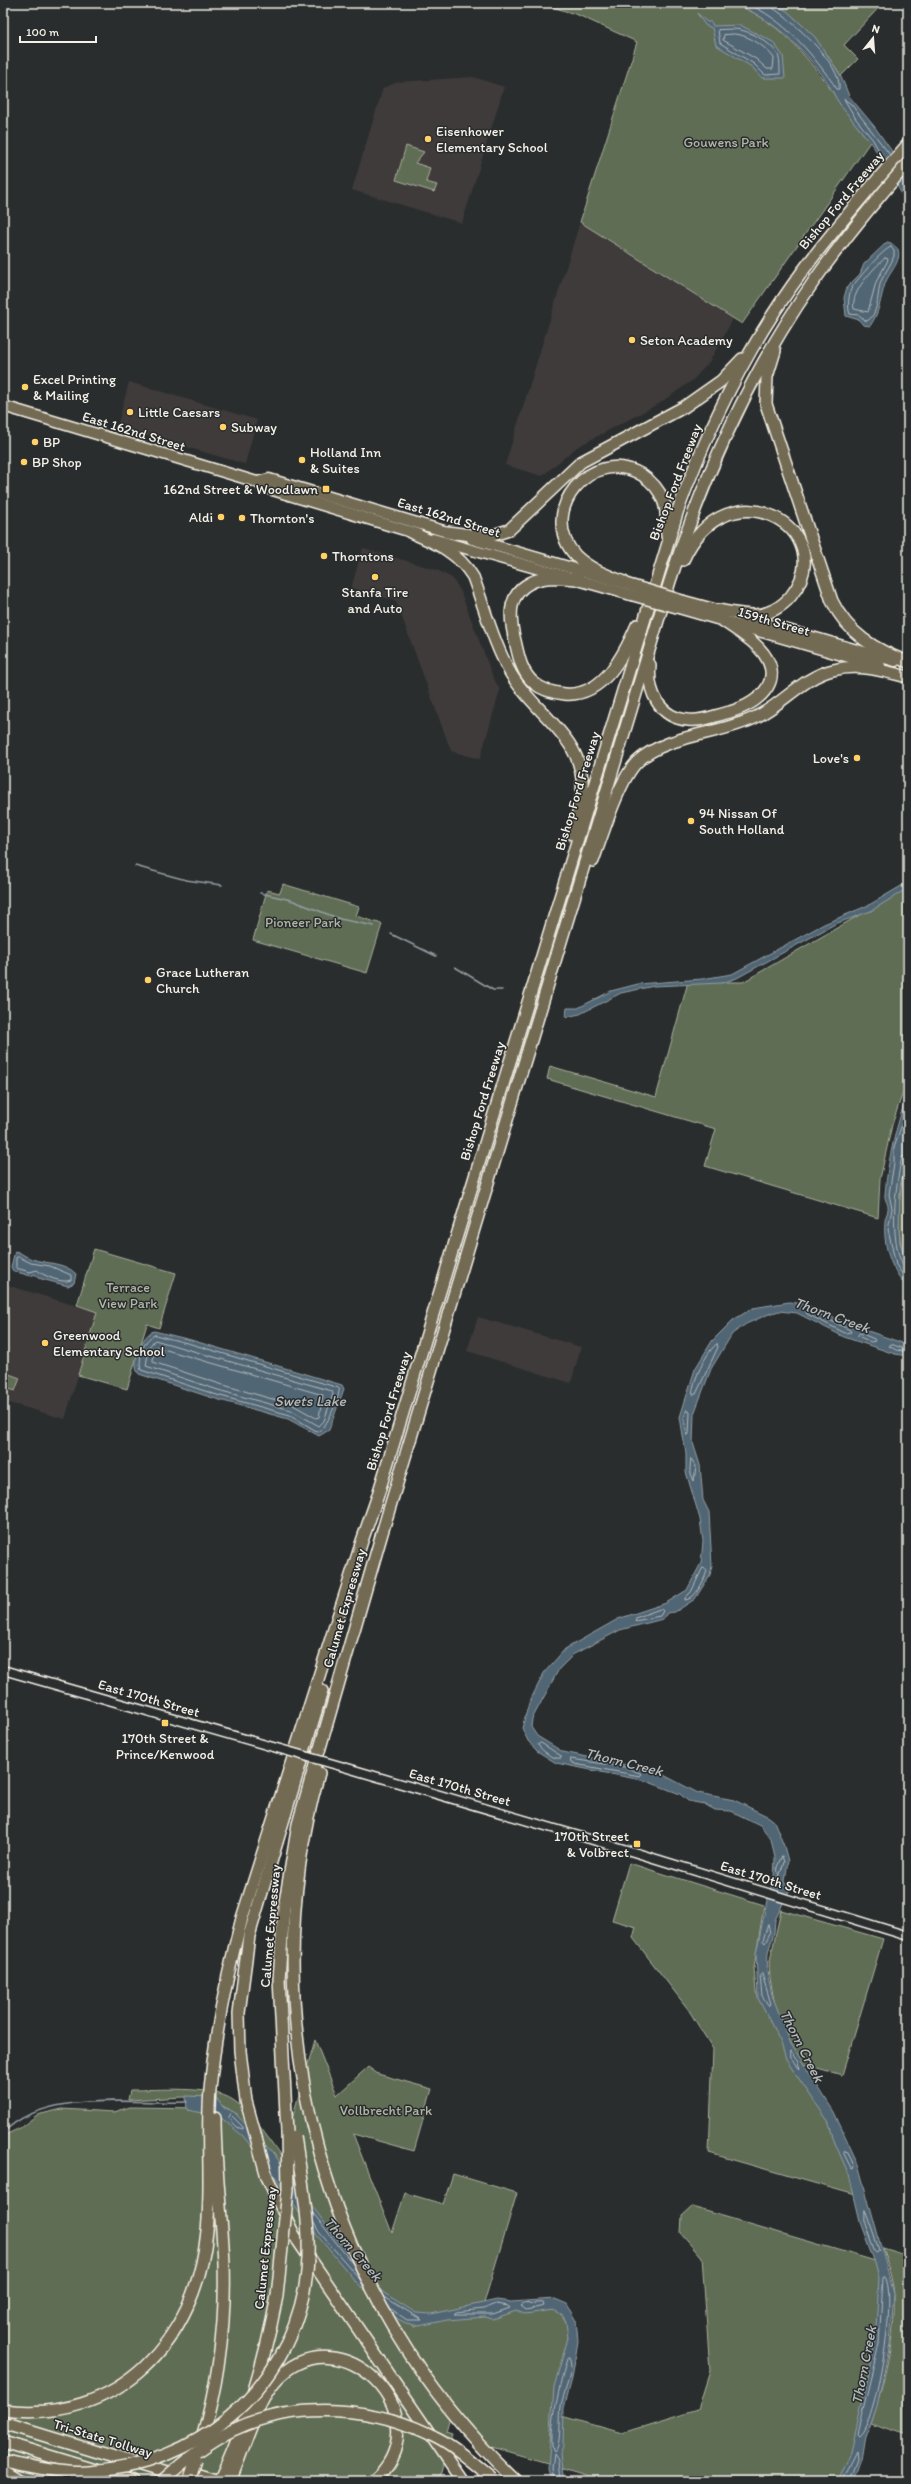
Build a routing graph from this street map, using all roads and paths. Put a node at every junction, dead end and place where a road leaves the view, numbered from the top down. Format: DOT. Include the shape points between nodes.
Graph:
graph roads {
  1 [pos="908,144"];
  2 [pos="908,163"];
  3 [pos="781,332"];
  4 [pos="750,352"];
  5 [pos="3,406"];
  6 [pos="256,482"];
  7 [pos="373,509"];
  8 [pos="369,519"];
  9 [pos="410,532"];
  10 [pos="447,532"];
  11 [pos="667,546"];
  12 [pos="578,579"];
  13 [pos="670,582"];
  14 [pos="630,588"];
  15 [pos="683,605"];
  16 [pos="648,610"];
  17 [pos="717,610"];
  18 [pos="724,621"];
  19 [pos="653,636"];
  20 [pos="908,663"];
  21 [pos="908,676"];
  22 [pos="547,940"];
  23 [pos="553,971"];
  24 [pos="415,1428"];
  25 [pos="377,1498"];
  26 [pos="3,1670"];
  27 [pos="908,1936"];
  28 [pos="212,2124"];
  29 [pos="291,2134"];
  30 [pos="3,2410"];
  31 [pos="3,2423"];
  32 [pos="3,2442"];
  33 [pos="105,2454"];
  34 [pos="3,2460"];
  35 [pos="231,2467"];
  36 [pos="3,2470"];
  37 [pos="493,2480"];
  38 [pos="21,2481"];
  39 [pos="132,2481"];
  40 [pos="162,2481"];
  41 [pos="189,2481"];
  42 [pos="193,2481"];
  43 [pos="219,2481"];
  44 [pos="230,2481"];
  45 [pos="373,2481"];
  46 [pos="462,2481"];
  47 [pos="516,2481"];
  1 -- 4 [label="highway, Bishop Ford Freeway" via="802,272"];
  2 -- 3 [label="highway, Bishop Ford Freeway" via="826,264"];
  3 -- 13 [label="highway, Bishop Ford Freeway" via="738,408 709,471"];
  3 -- 20 [label="highway" via="767,377 766,404 832,601 842,619 860,637 874,648"];
  4 -- 10 [label="highway" via="721,381 684,407 581,462 509,530 487,537"];
  4 -- 11 [label="highway, Bishop Ford Freeway" via="708,435"];
  5 -- 6 [label="main road, East 162nd Street"];
  6 -- 7 [label="main road, East 162nd Street" via="269,479"];
  6 -- 8 [label="main road, East 162nd Street" via="266,488"];
  7 -- 8 [label="main road"];
  7 -- 10 [label="main road, East 162nd Street"];
  8 -- 9 [label="main road, East 162nd Street"];
  9 -- 12 [label="main road, East 162nd Street"];
  9 -- 22 [label="highway" via="452,552 469,571 510,673 525,693 565,735 579,762 582,783 580,802 556,890"];
  10 -- 14 [label="main road, East 162nd Street"];
  11 -- 14 [label="highway" via="663,500 647,478 630,470 613,467 594,472 580,480 568,497 563,512 566,539 575,555 590,567"];
  11 -- 16 [label="highway, Bishop Ford Freeway"];
  12 -- 14 [label="main road, East 162nd Street"];
  12 -- 16 [label="highway" via="538,579 520,591 513,602 510,619 519,660 528,677 541,688 569,694 591,689 601,682 617,663 637,623"];
  13 -- 17 [label="highway" via="688,548 701,532 716,520 744,510 761,511 776,517 790,528 800,546 803,567 794,592 782,605 761,614"];
  13 -- 19 [label="highway, Bishop Ford Freeway"];
  14 -- 15 [label="main road, 159th Street, bridge"];
  15 -- 17 [label="main road, 159th Street"];
  15 -- 18 [label="main road, 159th Street"];
  16 -- 22 [label="highway, Bishop Ford Freeway"];
  17 -- 20 [label="main road, 159th Street"];
  18 -- 19 [label="highway" via="748,637 765,656 770,670 769,684 752,703 702,719 687,720 676,717 665,711 654,698 648,679"];
  18 -- 21 [label="main road, 159th Street"];
  19 -- 23 [label="highway, Bishop Ford Freeway"];
  21 -- 23 [label="highway" via="864,667 832,670 811,679 756,717 730,728 661,747 644,756 630,770 620,790 594,857 569,936"];
  22 -- 25 [label="highway, Bishop Ford Freeway"];
  23 -- 24 [label="highway, Bishop Ford Freeway"];
  24 -- 29 [label="highway, Calumet Expressway" via="298,1824 284,1908 279,2011"];
  24 -- 47 [label="highway" via="410,1458 318,1776 302,1849 295,1903 293,1986 296,2028 309,2115 323,2167 349,2244 403,2345 456,2417"];
  25 -- 28 [label="highway" via="242,1918 219,2029"];
  25 -- 46 [label="highway" via="367,1543 249,1936 239,2013 240,2051 246,2101 259,2153 278,2204 294,2235"];
  26 -- 27 [label="street, East 170th Street, bridge" via="344,1767"];
  28 -- 30 [label="highway" via="208,2223 203,2256 188,2305 166,2344 124,2384 87,2402 49,2411"];
  28 -- 41 [label="highway, bridge" via="224,2258 224,2306 217,2375"];
  29 -- 34 [label="highway, bridge" via="308,2226 305,2285 295,2324 286,2345 260,2386 243,2405 216,2428 193,2443 158,2460 88,2472 55,2471"];
  29 -- 35 [label="highway, Calumet Expressway, bridge" via="277,2296 256,2383"];
  31 -- 33 [label="highway, Tri-State Tollway"];
  32 -- 39 [label="highway"];
  33 -- 42 [label="highway, Tri-State Tollway"];
  33 -- 43 [label="highway" via="164,2465"];
  35 -- 43 [label="highway, Calumet Expressway"];
  35 -- 44 [label="highway"];
  35 -- 45 [label="highway" via="264,2398 275,2381 301,2363 317,2359 335,2359 358,2366 375,2378 387,2393 393,2409 397,2426 394,2449 384,2469"];
  36 -- 38 [label="highway"];
  37 -- 40 [label="highway, bridge" via="459,2452 439,2439 416,2429 371,2414 326,2411 285,2414 234,2430 193,2454"];
}
